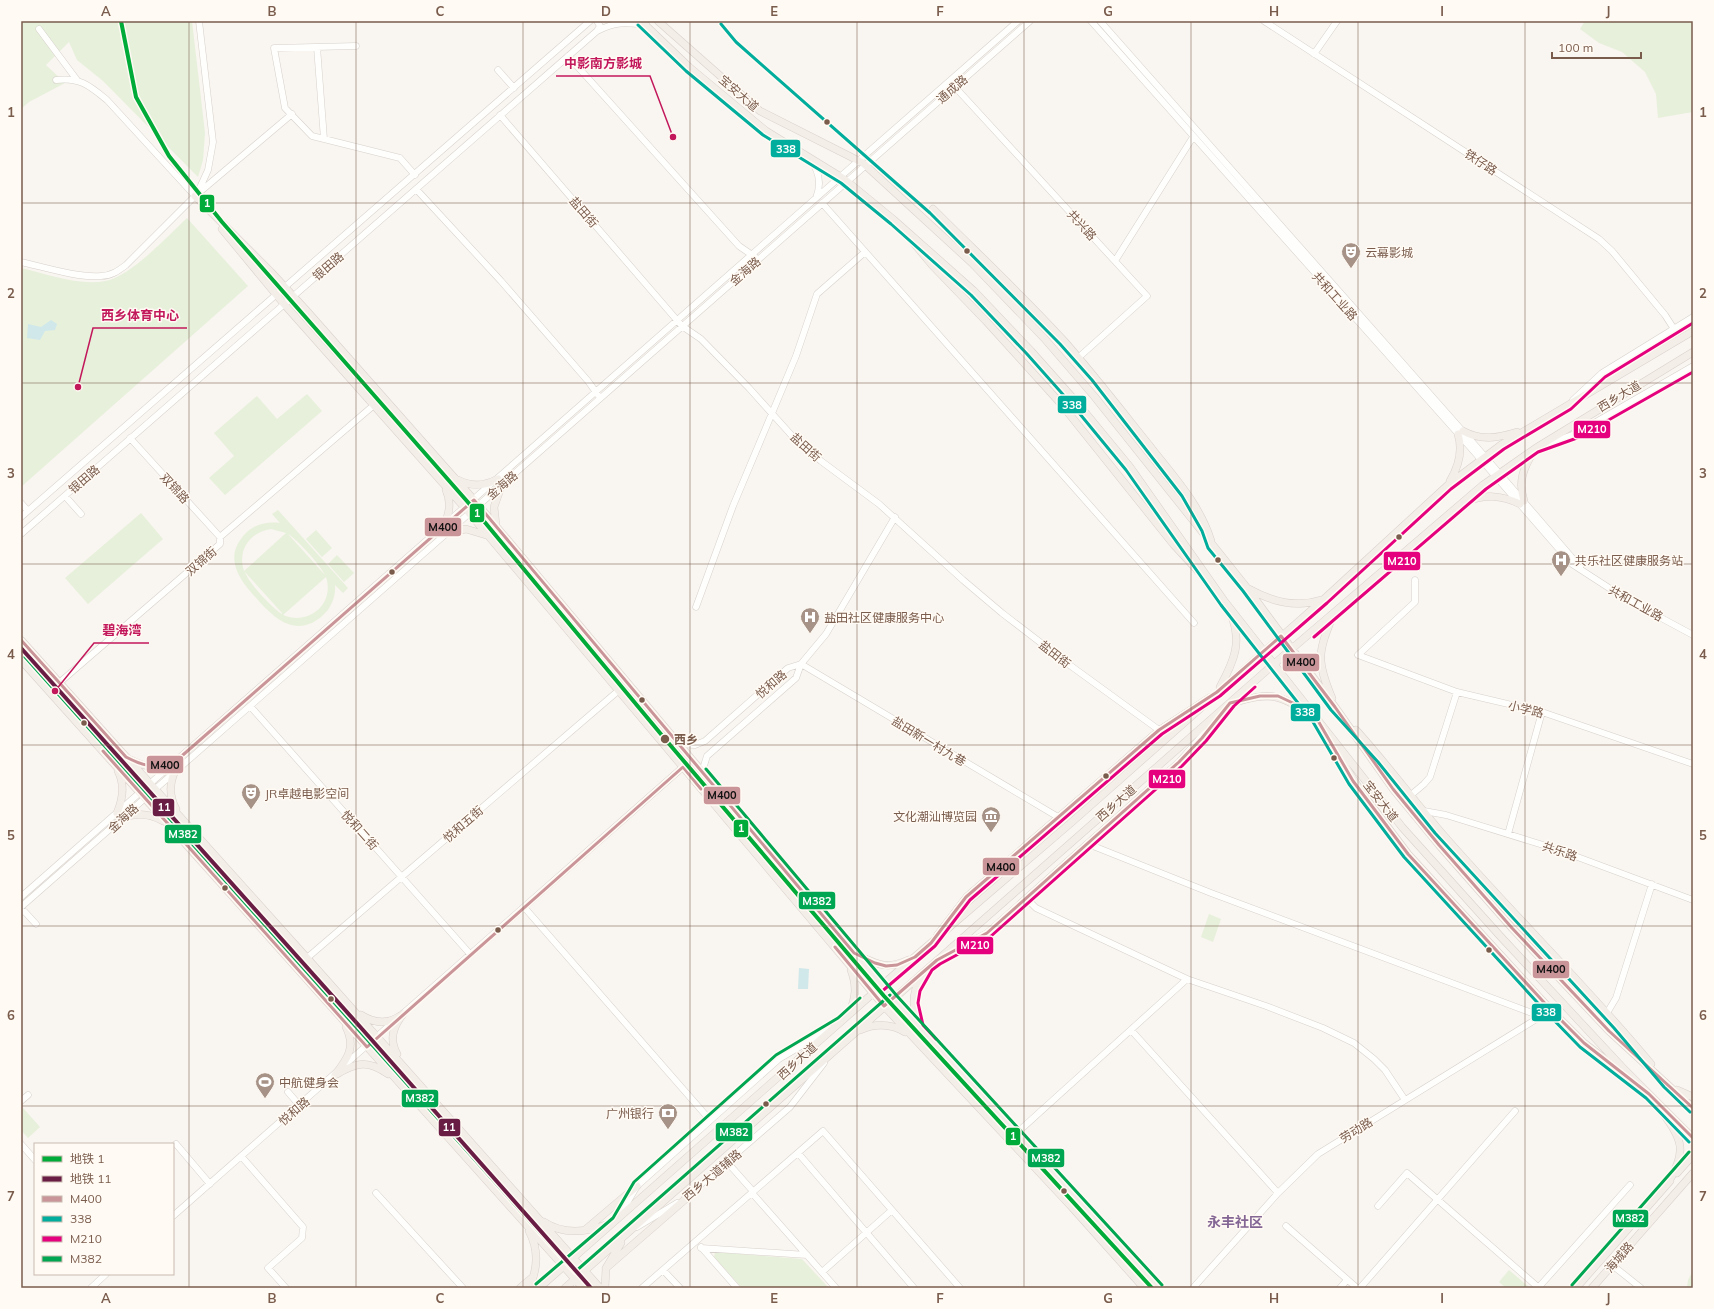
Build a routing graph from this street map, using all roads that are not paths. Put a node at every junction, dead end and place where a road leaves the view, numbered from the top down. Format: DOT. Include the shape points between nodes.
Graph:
graph roads {
  1 [pos="199,21"];
  2 [pos="590,21"];
  3 [pos="597,21"];
  4 [pos="658,21"];
  5 [pos="1018,21"];
  6 [pos="1030,21"];
  7 [pos="1091,21"];
  8 [pos="1100,21"];
  9 [pos="1264,21"];
  10 [pos="1337,21"];
  11 [pos="643,23"];
  12 [pos="39,29"];
  13 [pos="597,31"];
  14 [pos="356,46"];
  15 [pos="317,47"];
  16 [pos="1314,54"];
  17 [pos="568,56"];
  18 [pos="498,70"];
  19 [pos="56,80"];
  20 [pos="77,80"];
  21 [pos="955,86"];
  22 [pos="514,88"];
  23 [pos="292,114"];
  24 [pos="500,115"];
  25 [pos="1193,137"];
  26 [pos="324,139"];
  27 [pos="868,152"];
  28 [pos="806,156"];
  29 [pos="874,158"];
  30 [pos="859,160"];
  31 [pos="866,165"];
  32 [pos="415,175"];
  33 [pos="840,177"];
  34 [pos="847,181"];
  35 [pos="416,189"];
  36 [pos="195,196"];
  37 [pos="816,198"];
  38 [pos="822,203"];
  39 [pos="933,209"];
  40 [pos="894,220"];
  41 [pos="865,252"];
  42 [pos="752,254"];
  43 [pos="758,259"];
  44 [pos="1114,261"];
  45 [pos="21,262"];
  46 [pos="286,288"];
  47 [pos="277,295"];
  48 [pos="293,296"];
  49 [pos="284,304"];
  50 [pos="1693,317"];
  51 [pos="677,320"];
  52 [pos="682,326"];
  53 [pos="1674,329"];
  54 [pos="1693,330"];
  55 [pos="1693,352"];
  56 [pos="1078,358"];
  57 [pos="1693,366"];
  58 [pos="595,391"];
  59 [pos="600,398"];
  60 [pos="374,405"];
  61 [pos="1568,405"];
  62 [pos="771,414"];
  63 [pos="1527,429"];
  64 [pos="1460,432"];
  65 [pos="130,438"];
  66 [pos="1536,448"];
  67 [pos="1483,458"];
  68 [pos="1497,474"];
  69 [pos="454,478"];
  70 [pos="498,479"];
  71 [pos="1448,485"];
  72 [pos="445,486"];
  73 [pos="501,487"];
  74 [pos="65,496"];
  75 [pos="21,503"];
  76 [pos="476,503"];
  77 [pos="1522,503"];
  78 [pos="1460,504"];
  79 [pos="28,511"];
  80 [pos="467,511"];
  81 [pos="81,514"];
  82 [pos="21,517"];
  83 [pos="895,517"];
  84 [pos="497,527"];
  85 [pos="445,531"];
  86 [pos="21,534"];
  87 [pos="488,536"];
  88 [pos="220,537"];
  89 [pos="1212,545"];
  90 [pos="1415,580"];
  91 [pos="1247,588"];
  92 [pos="1324,599"];
  93 [pos="1225,602"];
  94 [pos="696,607"];
  95 [pos="1334,613"];
  96 [pos="1194,623"];
  97 [pos="1693,635"];
  98 [pos="1281,636"];
  99 [pos="21,640"];
  100 [pos="1292,650"];
  101 [pos="1264,651"];
  102 [pos="21,660"];
  103 [pos="801,664"];
  104 [pos="1274,664"];
  105 [pos="59,683"];
  106 [pos="618,690"];
  107 [pos="1217,692"];
  108 [pos="1457,692"];
  109 [pos="1230,703"];
  110 [pos="250,706"];
  111 [pos="1335,707"];
  112 [pos="1542,712"];
  113 [pos="1317,719"];
  114 [pos="1159,730"];
  115 [pos="679,744"];
  116 [pos="126,757"];
  117 [pos="176,761"];
  118 [pos="114,764"];
  119 [pos="1693,764"];
  120 [pos="683,767"];
  121 [pos="175,771"];
  122 [pos="702,772"];
  123 [pos="153,786"];
  124 [pos="1411,794"];
  125 [pos="142,795"];
  126 [pos="1424,811"];
  127 [pos="119,816"];
  128 [pos="179,817"];
  129 [pos="1058,817"];
  130 [pos="173,830"];
  131 [pos="1508,834"];
  132 [pos="1088,844"];
  133 [pos="402,877"];
  134 [pos="1652,884"];
  135 [pos="21,896"];
  136 [pos="1026,898"];
  137 [pos="1693,900"];
  138 [pos="524,907"];
  139 [pos="21,908"];
  140 [pos="21,911"];
  141 [pos="36,924"];
  142 [pos="931,943"];
  143 [pos="854,953"];
  144 [pos="470,954"];
  145 [pos="915,957"];
  146 [pos="307,958"];
  147 [pos="937,960"];
  148 [pos="846,961"];
  149 [pos="928,967"];
  150 [pos="1187,979"];
  151 [pos="882,986"];
  152 [pos="873,993"];
  153 [pos="893,999"];
  154 [pos="884,1006"];
  155 [pos="352,1008"];
  156 [pos="1551,1010"];
  157 [pos="337,1013"];
  158 [pos="1607,1013"];
  159 [pos="403,1014"];
  160 [pos="847,1016"];
  161 [pos="1540,1016"];
  162 [pos="841,1022"];
  163 [pos="919,1027"];
  164 [pos="1131,1030"];
  165 [pos="853,1034"];
  166 [pos="912,1036"];
  167 [pos="378,1038"];
  168 [pos="367,1047"];
  169 [pos="832,1052"];
  170 [pos="410,1074"];
  171 [pos="335,1075"];
  172 [pos="397,1080"];
  173 [pos="1670,1086"];
  174 [pos="288,1092"];
  175 [pos="1649,1094"];
  176 [pos="28,1095"];
  177 [pos="1693,1097"];
  178 [pos="1405,1100"];
  179 [pos="21,1101"];
  180 [pos="300,1106"];
  181 [pos="1693,1108"];
  182 [pos="1515,1111"];
  183 [pos="710,1120"];
  184 [pos="1016,1134"];
  185 [pos="1693,1138"];
  186 [pos="1009,1140"];
  187 [pos="21,1144"];
  188 [pos="176,1144"];
  189 [pos="798,1153"];
  190 [pos="1693,1155"];
  191 [pos="241,1156"];
  192 [pos="34,1159"];
  193 [pos="727,1162"];
  194 [pos="1693,1172"];
  195 [pos="1693,1180"];
  196 [pos="1668,1183"];
  197 [pos="210,1184"];
  198 [pos="1630,1185"];
  199 [pos="637,1186"];
  200 [pos="1678,1190"];
  201 [pos="376,1193"];
  202 [pos="752,1193"];
  203 [pos="1278,1193"];
  204 [pos="689,1196"];
  205 [pos="1438,1200"];
  206 [pos="1378,1206"];
  207 [pos="892,1210"];
  208 [pos="532,1211"];
  209 [pos="174,1215"];
  210 [pos="523,1220"];
  211 [pos="616,1221"];
  212 [pos="1286,1226"];
  213 [pos="583,1231"];
  214 [pos="629,1232"];
  215 [pos="866,1233"];
  216 [pos="696,1241"];
  217 [pos="701,1248"];
  218 [pos="807,1255"];
  219 [pos="574,1258"];
  220 [pos="1612,1265"];
  221 [pos="564,1266"];
  222 [pos="606,1268"];
  223 [pos="585,1270"];
  224 [pos="664,1270"];
  225 [pos="822,1272"];
  226 [pos="105,1275"];
  227 [pos="535,1275"];
  228 [pos="575,1279"];
  229 [pos="1347,1280"];
  230 [pos="90,1288"];
  231 [pos="286,1288"];
  232 [pos="462,1288"];
  233 [pos="520,1288"];
  234 [pos="529,1288"];
  235 [pos="539,1288"];
  236 [pos="564,1288"];
  237 [pos="583,1288"];
  238 [pos="600,1288"];
  239 [pos="605,1288"];
  240 [pos="642,1288"];
  241 [pos="680,1288"];
  242 [pos="737,1288"];
  243 [pos="836,1288"];
  244 [pos="914,1288"];
  245 [pos="960,1288"];
  246 [pos="1144,1288"];
  247 [pos="1158,1288"];
  248 [pos="1193,1288"];
  249 [pos="1340,1288"];
  250 [pos="1358,1288"];
  251 [pos="1539,1288"];
  252 [pos="1576,1288"];
  253 [pos="1592,1288"];
  254 [pos="1641,1288"];
  1 -- 36 [label="street" via="213,142 208,170"];
  2 -- 22 [label="street, 银田路"];
  3 -- 13 [label="street" via="600,26"];
  4 -- 30 [label="main road, 宝安大道" via="760,111"];
  5 -- 27 [label="street, 通成路"];
  6 -- 21 [label="street, 通成路"];
  7 -- 25 [label="street, 共和工业路"];
  8 -- 64 [label="street, 共和工业路"];
  9 -- 16 [label="street, 铁仔路"];
  10 -- 16 [label="street"];
  11 -- 13 [label="street, 银田路" via="611,24"];
  11 -- 28 [label="main road, 宝安大道" via="689,67 766,131"];
  12 -- 20 [label="street"];
  13 -- 17 [label="street, 银田路"];
  14 -- 15 [label="street"];
  15 -- 23 [label="street" via="274,48 285,108"];
  15 -- 26 [label="street"];
  16 -- 53 [label="street, 铁仔路" via="1599,238"];
  17 -- 24 [label="street, 银田路"];
  17 -- 42 [label="street" via="739,246"];
  18 -- 22 [label="street"];
  19 -- 20 [label="street"];
  20 -- 36 [label="street" via="107,100"];
  21 -- 29 [label="street, 通成路"];
  21 -- 44 [label="street, 共兴路"];
  22 -- 32 [label="street, 银田路"];
  23 -- 26 [label="street" via="312,136"];
  23 -- 36 [label="street"];
  24 -- 35 [label="street, 银田路"];
  24 -- 51 [label="street, 盐田街"];
  25 -- 44 [label="street"];
  25 -- 64 [label="street, 共和工业路"];
  26 -- 32 [label="street" via="400,158"];
  27 -- 30 [label="street, 金海路"];
  28 -- 33 [label="main road, 宝安大道"];
  28 -- 37 [label="street" via="814,164 819,175"];
  29 -- 31 [label="street, 金海路"];
  30 -- 31 [label="main road, 宝安大道"];
  30 -- 33 [label="street, 金海路"];
  31 -- 34 [label="street, 金海路"];
  31 -- 89 [label="main road, 宝安大道" via="972,263 1044,338 1094,396"];
  32 -- 46 [label="street, 银田路"];
  33 -- 34 [label="main road, 宝安大道"];
  33 -- 37 [label="street, 金海路"];
  34 -- 38 [label="street, 金海路"];
  34 -- 40 [label="main road, 宝安大道"];
  35 -- 48 [label="street, 银田路"];
  35 -- 58 [label="street" via="501,281"];
  36 -- 45 [label="street" via="116,273 86,276"];
  36 -- 46 [label="main road"];
  36 -- 47 [label="main road"];
  37 -- 42 [label="street, 金海路"];
  38 -- 41 [label="street"];
  38 -- 43 [label="street, 金海路"];
  39 -- 56 [label="main road" via="1018,293"];
  40 -- 93 [label="main road" via="932,265 1062,405 1174,545"];
  40 -- 93 [label="main road, 宝安大道" via="974,291 1080,406 1130,467"];
  41 -- 62 [label="street" via="817,294 796,356"];
  41 -- 96 [label="street"];
  42 -- 43 [label="street"];
  42 -- 51 [label="street, 金海路"];
  43 -- 52 [label="street, 金海路"];
  44 -- 56 [label="street, 共兴路" via="1147,296"];
  46 -- 47 [label="street, 银田路"];
  46 -- 48 [label="main road"];
  47 -- 49 [label="main road"];
  47 -- 79 [label="street, 银田路"];
  48 -- 49 [label="street, 银田路"];
  48 -- 69 [label="main road"];
  49 -- 60 [label="main road"];
  49 -- 65 [label="street, 银田路"];
  50 -- 53 [label="street"];
  51 -- 52 [label="street, 盐田街"];
  51 -- 58 [label="street, 金海路"];
  52 -- 59 [label="street, 金海路"];
  52 -- 62 [label="street, 盐田街" via="701,339"];
  53 -- 61 [label="street" via="1602,373"];
  54 -- 61 [label="main road, 西乡大道"];
  55 -- 66 [label="main road, 西乡大道"];
  56 -- 89 [label="main road" via="1186,493 1207,529"];
  57 -- 66 [label="street" via="1575,434"];
  58 -- 59 [label="street"];
  58 -- 70 [label="street, 金海路"];
  59 -- 73 [label="street, 金海路"];
  60 -- 72 [label="main road"];
  60 -- 88 [label="street, 双锦街"];
  61 -- 63 [label="main road, 西乡大道"];
  62 -- 83 [label="street, 盐田街" via="821,462"];
  62 -- 94 [label="street" via="733,506"];
  63 -- 64 [label="main road" via="1504,436 1483,438"];
  63 -- 67 [label="main road, 西乡大道"];
  64 -- 67 [label="street, 共和工业路"];
  64 -- 71 [label="main road" via="1458,466"];
  65 -- 74 [label="street, 银田路"];
  65 -- 88 [label="street, 双锦路"];
  66 -- 68 [label="main road, 西乡大道"];
  66 -- 77 [label="main road" via="1527,461 1520,480"];
  67 -- 68 [label="street, 共和工业路"];
  67 -- 71 [label="main road, 西乡大道"];
  68 -- 77 [label="street, 共和工业路"];
  68 -- 78 [label="main road, 西乡大道"];
  69 -- 70 [label="main road" via="476,485"];
  69 -- 76 [label="main road"];
  70 -- 76 [label="street, 金海路"];
  71 -- 92 [label="main road, 西乡大道"];
  72 -- 80 [label="main road"];
  72 -- 85 [label="main road" via="450,508"];
  73 -- 76 [label="street, 金海路"];
  73 -- 84 [label="main road" via="494,507"];
  74 -- 81 [label="street"];
  74 -- 86 [label="street, 银田路"];
  75 -- 79 [label="street"];
  76 -- 80 [label="street, 金海路"];
  76 -- 84 [label="main road"];
  77 -- 78 [label="main road" via="1494,496"];
  77 -- 97 [label="street, 共和工业路" via="1575,560 1580,569 1626,599"];
  78 -- 95 [label="main road, 西乡大道"];
  79 -- 82 [label="street, 银田路"];
  80 -- 85 [label="street, 金海路"];
  80 -- 87 [label="main road"];
  83 -- 103 [label="street" via="826,634"];
  83 -- 114 [label="street, 盐田街" via="1002,613"];
  84 -- 115 [label="main road"];
  85 -- 87 [label="main road" via="466,529"];
  85 -- 110 [label="street, 金海路"];
  85 -- 117 [label="street, 金海路"];
  87 -- 106 [label="main road"];
  88 -- 105 [label="street, 双锦街" via="220,544"];
  89 -- 91 [label="main road, 宝安大道"];
  90 -- 108 [label="street, 小学路" via="1415,602 1358,655"];
  91 -- 92 [label="main road" via="1270,599 1287,603 1306,604"];
  91 -- 98 [label="main road, 宝安大道"];
  92 -- 98 [label="main road, 西乡大道"];
  93 -- 101 [label="main road, 宝安大道"];
  93 -- 107 [label="main road" via="1233,618 1237,646 1232,665"];
  95 -- 100 [label="main road, 西乡大道"];
  95 -- 111 [label="main road" via="1323,641 1320,665"];
  98 -- 100 [label="main road, 宝安大道"];
  98 -- 101 [label="main road, 西乡大道"];
  99 -- 105 [label="main road"];
  100 -- 104 [label="main road, 西乡大道"];
  100 -- 111 [label="main road, 宝安大道"];
  101 -- 104 [label="main road, 宝安大道"];
  101 -- 107 [label="main road, 西乡大道"];
  102 -- 118 [label="main road"];
  103 -- 115 [label="street, 悦和路" via="788,668 706,741 695,745"];
  103 -- 122 [label="street, 悦和路" via="796,678 707,756"];
  103 -- 129 [label="street, 盐田新一村九巷"];
  104 -- 109 [label="main road, 西乡大道"];
  104 -- 113 [label="main road, 宝安大道"];
  105 -- 116 [label="main road"];
  106 -- 120 [label="main road"];
  106 -- 133 [label="street, 悦和五街"];
  107 -- 114 [label="street"];
  107 -- 142 [label="main road, 西乡大道"];
  108 -- 112 [label="street, 小学路"];
  108 -- 124 [label="street" via="1430,777"];
  109 -- 113 [label="main road" via="1260,696 1278,696"];
  109 -- 132 [label="street" via="1179,762"];
  109 -- 147 [label="main road, 西乡大道"];
  110 -- 121 [label="street, 金海路"];
  110 -- 133 [label="street, 悦和二街"];
  111 -- 124 [label="main road"];
  111 -- 173 [label="main road, 宝安大道" via="1393,789 1512,928 1610,1031"];
  112 -- 119 [label="street, 小学路"];
  112 -- 131 [label="street"];
  113 -- 156 [label="main road" via="1357,787 1408,854"];
  113 -- 175 [label="main road, 宝安大道" via="1429,859"];
  114 -- 129 [label="street"];
  115 -- 122 [label="main road"];
  116 -- 117 [label="main road" via="153,767"];
  116 -- 123 [label="main road"];
  117 -- 123 [label="street, 金海路"];
  118 -- 125 [label="main road"];
  118 -- 127 [label="main road" via="122,786"];
  120 -- 138 [label="street, 悦和路"];
  120 -- 148 [label="main road"];
  121 -- 123 [label="street, 金海路"];
  121 -- 128 [label="main road" via="170,794"];
  122 -- 143 [label="main road"];
  123 -- 125 [label="street, 金海路"];
  123 -- 128 [label="main road"];
  124 -- 126 [label="main road"];
  125 -- 127 [label="street, 金海路"];
  125 -- 130 [label="main road"];
  126 -- 131 [label="street, 共乐路"];
  126 -- 158 [label="main road"];
  127 -- 130 [label="main road" via="146,814 162,821"];
  127 -- 135 [label="street, 金海路"];
  127 -- 139 [label="street, 金海路"];
  128 -- 146 [label="main road"];
  129 -- 142 [label="street" via="966,897"];
  130 -- 157 [label="main road"];
  131 -- 134 [label="street, 共乐路"];
  132 -- 136 [label="street"];
  132 -- 161 [label="street" via="1211,893"];
  133 -- 144 [label="street, 悦和二街"];
  133 -- 146 [label="street, 悦和五街"];
  134 -- 137 [label="street, 共乐路"];
  134 -- 158 [label="street" via="1616,998"];
  136 -- 147 [label="street" via="987,933"];
  136 -- 150 [label="street" via="1036,908"];
  138 -- 144 [label="street, 悦和路"];
  138 -- 183 [label="street"];
  140 -- 141 [label="street"];
  142 -- 145 [label="main road, 西乡大道"];
  143 -- 145 [label="main road" via="886,966 897,965"];
  143 -- 151 [label="main road"];
  144 -- 159 [label="street, 悦和路"];
  145 -- 151 [label="main road, 西乡大道"];
  146 -- 155 [label="main road"];
  147 -- 149 [label="main road, 西乡大道"];
  148 -- 152 [label="main road"];
  148 -- 160 [label="main road" via="854,978 856,990 856,997"];
  149 -- 153 [label="main road, 西乡大道"];
  149 -- 163 [label="main road" via="918,982 913,999"];
  150 -- 164 [label="street"];
  150 -- 178 [label="street" via="1316,1025 1354,1043 1374,1059"];
  151 -- 152 [label="main road, 西乡大道"];
  151 -- 153 [label="main road"];
  152 -- 154 [label="main road"];
  152 -- 160 [label="main road, 西乡大道"];
  153 -- 154 [label="main road, 西乡大道"];
  153 -- 163 [label="main road"];
  154 -- 165 [label="main road, 西乡大道"];
  154 -- 166 [label="main road"];
  155 -- 159 [label="main road" via="362,1016 377,1022 390,1021"];
  155 -- 167 [label="main road"];
  156 -- 161 [label="street, 劳动路"];
  156 -- 175 [label="main road" via="1584,1043"];
  157 -- 168 [label="main road"];
  157 -- 171 [label="main road" via="349,1034 351,1047 345,1062"];
  158 -- 173 [label="main road"];
  159 -- 167 [label="street, 悦和路"];
  159 -- 170 [label="main road" via="394,1028 392,1041"];
  160 -- 162 [label="main road, 西乡大道"];
  161 -- 178 [label="street, 劳动路"];
  162 -- 183 [label="street" via="780,1058"];
  162 -- 211 [label="main road, 西乡大道"];
  163 -- 184 [label="main road"];
  164 -- 184 [label="street"];
  164 -- 203 [label="street"];
  165 -- 166 [label="main road" via="870,1026 884,1025 896,1027"];
  165 -- 169 [label="main road, 西乡大道"];
  166 -- 186 [label="main road"];
  167 -- 168 [label="street, 悦和路"];
  167 -- 170 [label="main road"];
  168 -- 171 [label="street, 悦和路"];
  168 -- 172 [label="main road"];
  169 -- 193 [label="street, 西乡大道辅路" via="790,1107"];
  169 -- 214 [label="main road, 西乡大道"];
  170 -- 208 [label="main road"];
  171 -- 172 [label="main road" via="356,1064 363,1064 377,1067"];
  171 -- 180 [label="street, 悦和路"];
  172 -- 210 [label="main road"];
  173 -- 177 [label="main road"];
  173 -- 181 [label="main road, 宝安大道"];
  174 -- 180 [label="street"];
  175 -- 185 [label="main road, 宝安大道"];
  175 -- 196 [label="main road" via="1674,1130 1680,1146 1681,1158"];
  176 -- 179 [label="street"];
  178 -- 203 [label="street, 劳动路" via="1318,1154"];
  180 -- 191 [label="street, 悦和路"];
  182 -- 205 [label="street"];
  183 -- 199 [label="street"];
  184 -- 186 [label="street"];
  184 -- 247 [label="main road"];
  186 -- 246 [label="main road"];
  187 -- 192 [label="street"];
  188 -- 197 [label="street"];
  189 -- 202 [label="street"];
  189 -- 207 [label="street" via="823,1131"];
  189 -- 215 [label="street"];
  190 -- 196 [label="main road, 海城路"];
  191 -- 197 [label="street, 悦和路"];
  191 -- 231 [label="street" via="303,1227 302,1238 268,1268"];
  193 -- 202 [label="street"];
  193 -- 204 [label="street, 西乡大道辅路"];
  194 -- 200 [label="main road, 海城路"];
  195 -- 200 [label="main road"];
  196 -- 252 [label="main road, 海城路"];
  197 -- 209 [label="street, 悦和路"];
  198 -- 251 [label="street"];
  199 -- 211 [label="street"];
  199 -- 213 [label="main road"];
  200 -- 220 [label="main road, 海城路"];
  201 -- 232 [label="street"];
  202 -- 216 [label="street"];
  202 -- 218 [label="street"];
  203 -- 248 [label="street, 劳动路"];
  204 -- 214 [label="street, 西乡大道辅路"];
  204 -- 222 [label="main road"];
  205 -- 206 [label="street" via="1407,1172"];
  205 -- 250 [label="street"];
  205 -- 251 [label="street"];
  207 -- 215 [label="street"];
  207 -- 245 [label="street"];
  208 -- 213 [label="main road" via="553,1227 573,1232"];
  208 -- 219 [label="main road"];
  210 -- 221 [label="main road"];
  210 -- 227 [label="main road" via="537,1257"];
  211 -- 213 [label="main road"];
  211 -- 219 [label="main road, 西乡大道"];
  212 -- 229 [label="street"];
  214 -- 222 [label="main road"];
  214 -- 223 [label="main road, 西乡大道"];
  215 -- 225 [label="street"];
  215 -- 244 [label="street"];
  216 -- 217 [label="street"];
  216 -- 224 [label="street"];
  217 -- 218 [label="street"];
  217 -- 242 [label="street"];
  218 -- 225 [label="street"];
  219 -- 221 [label="main road, 西乡大道"];
  219 -- 223 [label="main road"];
  220 -- 253 [label="main road, 海城路"];
  220 -- 254 [label="street"];
  221 -- 228 [label="main road"];
  221 -- 235 [label="main road, 西乡大道"];
  222 -- 239 [label="main road"];
  223 -- 228 [label="main road, 西乡大道"];
  223 -- 238 [label="main road"];
  224 -- 240 [label="street"];
  224 -- 241 [label="street"];
  225 -- 243 [label="street"];
  226 -- 230 [label="street"];
  227 -- 233 [label="main road"];
  227 -- 234 [label="main road"];
  228 -- 236 [label="main road, 西乡大道"];
  228 -- 237 [label="main road"];
  229 -- 249 [label="street"];
  229 -- 250 [label="street"];
}
